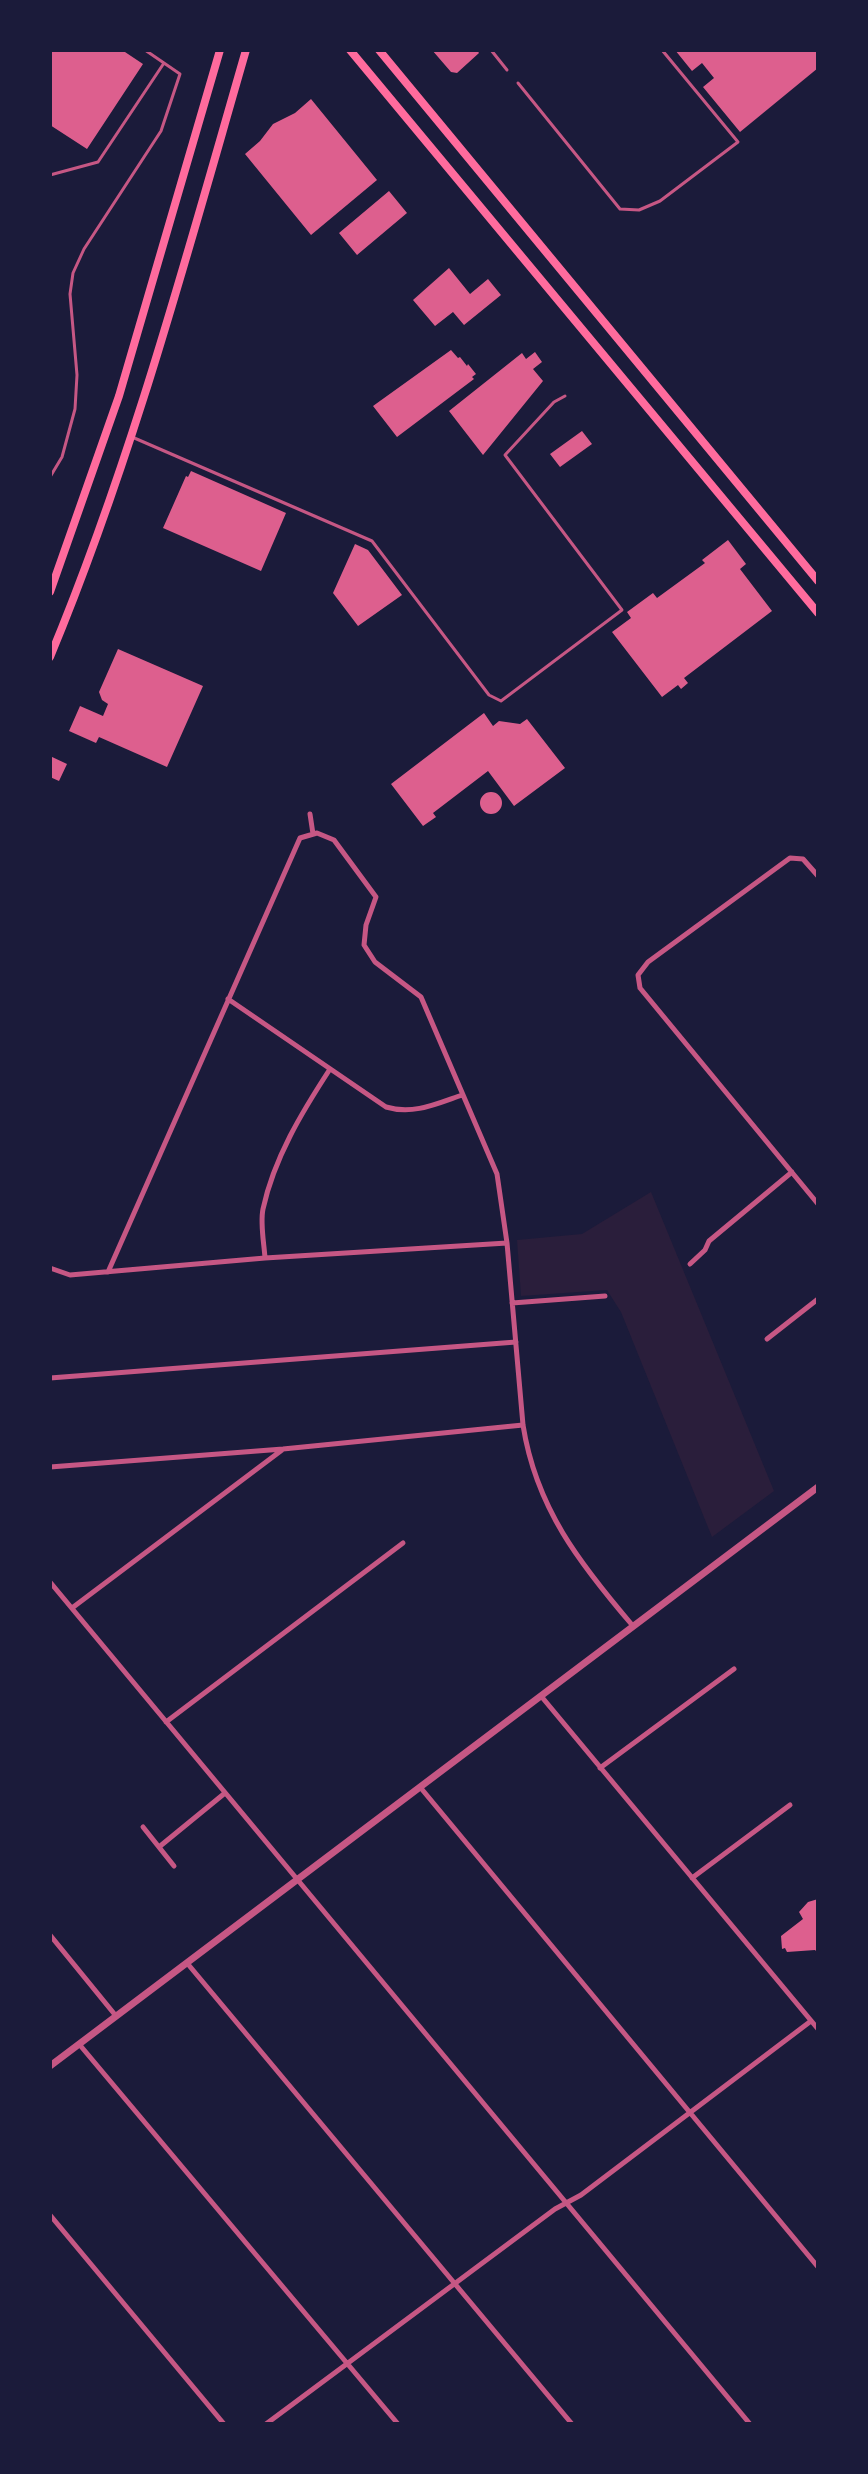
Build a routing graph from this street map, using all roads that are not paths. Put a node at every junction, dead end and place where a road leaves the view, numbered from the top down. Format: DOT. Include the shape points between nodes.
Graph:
graph roads {
  1 [pos="145,50"];
  2 [pos="220,50"];
  3 [pos="246,50"];
  4 [pos="350,50"];
  5 [pos="379,50"];
  6 [pos="491,50"];
  7 [pos="662,50"];
  8 [pos="164,63"];
  9 [pos="507,70"];
  10 [pos="518,83"];
  11 [pos="50,175"];
  12 [pos="565,396"];
  13 [pos="132,437"];
  14 [pos="50,477"];
  15 [pos="818,581"];
  16 [pos="50,592"];
  17 [pos="818,613"];
  18 [pos="50,657"];
  19 [pos="310,814"];
  20 [pos="313,834"];
  21 [pos="818,876"];
  22 [pos="228,999"];
  23 [pos="330,1069"];
  24 [pos="462,1095"];
  25 [pos="792,1172"];
  26 [pos="818,1204"];
  27 [pos="507,1243"];
  28 [pos="265,1258"];
  29 [pos="690,1264"];
  30 [pos="50,1268"];
  31 [pos="108,1272"];
  32 [pos="605,1296"];
  33 [pos="818,1299"];
  34 [pos="512,1303"];
  35 [pos="767,1339"];
  36 [pos="516,1342"];
  37 [pos="50,1378"];
  38 [pos="523,1425"];
  39 [pos="283,1449"];
  40 [pos="50,1467"];
  41 [pos="818,1487"];
  42 [pos="403,1543"];
  43 [pos="50,1582"];
  44 [pos="72,1608"];
  45 [pos="633,1626"];
  46 [pos="734,1669"];
  47 [pos="541,1696"];
  48 [pos="166,1722"];
  49 [pos="600,1768"];
  50 [pos="420,1787"];
  51 [pos="225,1793"];
  52 [pos="790,1805"];
  53 [pos="143,1827"];
  54 [pos="159,1847"];
  55 [pos="174,1866"];
  56 [pos="692,1878"];
  57 [pos="297,1879"];
  58 [pos="50,1935"];
  59 [pos="187,1963"];
  60 [pos="116,2016"];
  61 [pos="811,2021"];
  62 [pos="818,2029"];
  63 [pos="79,2044"];
  64 [pos="50,2066"];
  65 [pos="689,2113"];
  66 [pos="567,2203"];
  67 [pos="50,2215"];
  68 [pos="818,2254"];
  69 [pos="812,2260"];
  70 [pos="818,2267"];
  71 [pos="455,2283"];
  72 [pos="347,2363"];
  73 [pos="224,2424"];
  74 [pos="266,2424"];
  75 [pos="398,2424"];
  76 [pos="572,2424"];
  77 [pos="750,2424"];
  1 -- 8 [label="lane"];
  2 -- 16 [label="main road" via="119,396"];
  3 -- 13 [label="main road"];
  4 -- 17 [label="main road"];
  5 -- 15 [label="main road"];
  6 -- 9 [label="lane"];
  7 -- 10 [label="lane" via="738,142 660,201 639,210 620,209"];
  8 -- 11 [label="lane" via="98,162"];
  8 -- 14 [label="lane" via="180,74 161,131 73,273 75,409 62,457"];
  12 -- 13 [label="lane" via="505,455 622,610 501,701 488,693 372,541"];
  13 -- 18 [label="main road"];
  19 -- 20 [label="street"];
  20 -- 22 [label="street" via="300,838"];
  20 -- 24 [label="street" via="334,840 376,897 364,945 375,962 421,997"];
  21 -- 25 [label="street" via="803,859 790,858 648,962 638,975 640,988"];
  22 -- 23 [label="street"];
  22 -- 31 [label="street"];
  23 -- 24 [label="street" via="399,1111"];
  23 -- 28 [label="street" via="301,1113 262,1211"];
  24 -- 27 [label="street" via="497,1174"];
  25 -- 26 [label="street"];
  25 -- 29 [label="street" via="709,1241"];
  27 -- 28 [label="street"];
  27 -- 34 [label="street"];
  28 -- 31 [label="street"];
  30 -- 31 [label="street" via="70,1275"];
  32 -- 34 [label="street"];
  33 -- 35 [label="street"];
  34 -- 36 [label="street"];
  36 -- 37 [label="street"];
  36 -- 38 [label="street"];
  38 -- 39 [label="street"];
  38 -- 45 [label="street" via="528,1455 560,1531"];
  39 -- 40 [label="street"];
  39 -- 44 [label="street"];
  41 -- 45 [label="street"];
  42 -- 48 [label="street"];
  43 -- 44 [label="street"];
  44 -- 48 [label="street"];
  45 -- 47 [label="street"];
  46 -- 49 [label="street"];
  47 -- 49 [label="street"];
  47 -- 50 [label="street"];
  48 -- 51 [label="street"];
  49 -- 56 [label="street"];
  50 -- 57 [label="street"];
  50 -- 65 [label="street"];
  51 -- 54 [label="street"];
  51 -- 57 [label="street"];
  52 -- 56 [label="street"];
  53 -- 54 [label="street"];
  54 -- 55 [label="street"];
  56 -- 61 [label="street"];
  57 -- 59 [label="street"];
  57 -- 66 [label="street"];
  58 -- 60 [label="street"];
  59 -- 60 [label="street"];
  59 -- 71 [label="street"];
  60 -- 63 [label="street"];
  61 -- 62 [label="street"];
  61 -- 65 [label="street"];
  63 -- 64 [label="street"];
  63 -- 72 [label="street"];
  65 -- 66 [label="street"];
  65 -- 69 [label="street"];
  66 -- 71 [label="street"];
  66 -- 77 [label="street"];
  67 -- 73 [label="street"];
  68 -- 69 [label="street"];
  69 -- 70 [label="street"];
  71 -- 72 [label="street"];
  71 -- 76 [label="street"];
  72 -- 74 [label="street"];
  72 -- 75 [label="street"];
}
